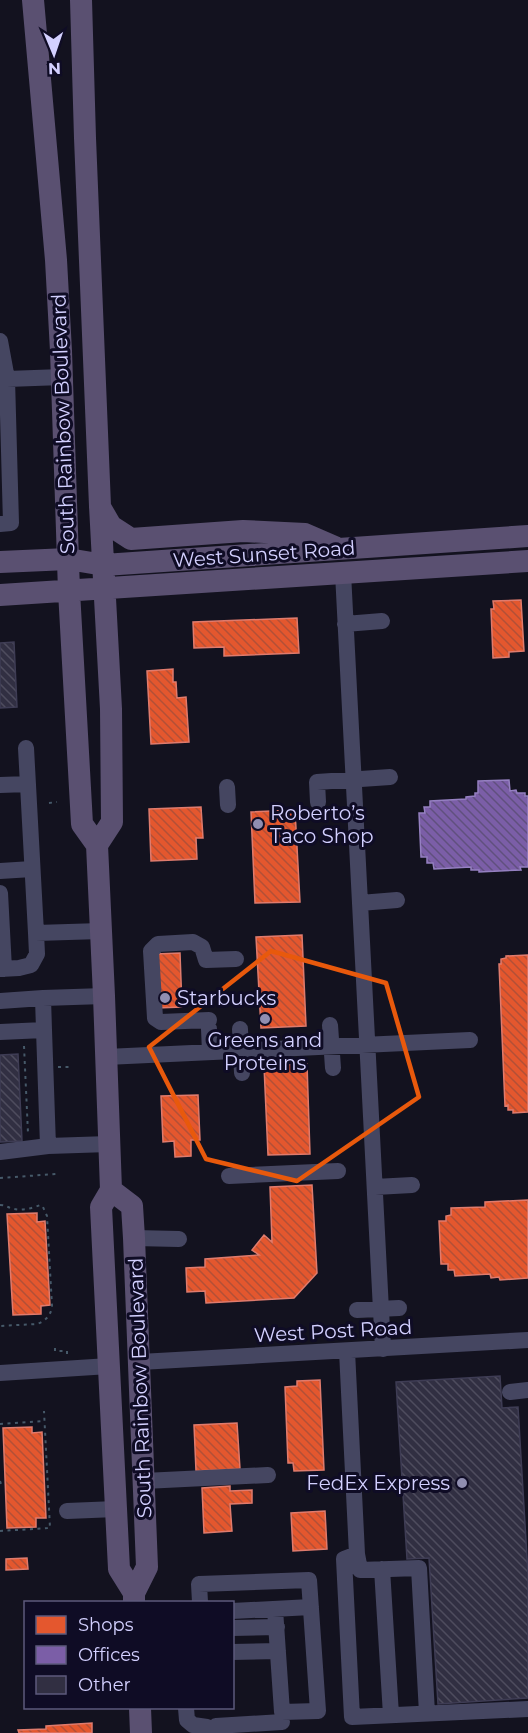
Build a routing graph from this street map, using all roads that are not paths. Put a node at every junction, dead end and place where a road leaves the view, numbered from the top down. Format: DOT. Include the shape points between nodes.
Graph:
graph roads {
  1 [pos="81,0"];
  2 [pos="91,0"];
  3 [pos="33,2"];
  4 [pos="85,138"];
  5 [pos="0,342"];
  6 [pos="2,362"];
  7 [pos="62,376"];
  8 [pos="5,385"];
  9 [pos="4,459"];
  10 [pos="3,491"];
  11 [pos="100,506"];
  12 [pos="0,524"];
  13 [pos="528,536"];
  14 [pos="342,549"];
  15 [pos="68,559"];
  16 [pos="528,561"];
  17 [pos="0,562"];
  18 [pos="104,565"];
  19 [pos="343,573"];
  20 [pos="105,589"];
  21 [pos="69,591"];
  22 [pos="0,595"];
  23 [pos="382,621"];
  24 [pos="345,624"];
  25 [pos="26,748"];
  26 [pos="390,777"];
  27 [pos="353,780"];
  28 [pos="28,784"];
  29 [pos="0,785"];
  30 [pos="227,787"];
  31 [pos="318,802"];
  32 [pos="228,805"];
  33 [pos="97,845"];
  34 [pos="32,869"];
  35 [pos="0,871"];
  36 [pos="0,893"];
  37 [pos="397,900"];
  38 [pos="360,903"];
  39 [pos="101,931"];
  40 [pos="36,933"];
  41 [pos="236,959"];
  42 [pos="1,968"];
  43 [pos="105,996"];
  44 [pos="43,998"];
  45 [pos="0,1001"];
  46 [pos="330,1025"];
  47 [pos="240,1029"];
  48 [pos="44,1030"];
  49 [pos="0,1032"];
  50 [pos="470,1040"];
  51 [pos="367,1045"];
  52 [pos="332,1046"];
  53 [pos="241,1050"];
  54 [pos="210,1052"];
  55 [pos="106,1057"];
  56 [pos="333,1068"];
  57 [pos="242,1073"];
  58 [pos="109,1144"];
  59 [pos="48,1146"];
  60 [pos="0,1152"];
  61 [pos="338,1171"];
  62 [pos="229,1176"];
  63 [pos="412,1185"];
  64 [pos="375,1187"];
  65 [pos="111,1190"];
  66 [pos="134,1238"];
  67 [pos="179,1239"];
  68 [pos="381,1308"];
  69 [pos="399,1308"];
  70 [pos="357,1310"];
  71 [pos="107,1322"];
  72 [pos="528,1340"];
  73 [pos="383,1349"];
  74 [pos="347,1351"];
  75 [pos="140,1362"];
  76 [pos="109,1366"];
  77 [pos="0,1373"];
  78 [pos="528,1390"];
  79 [pos="510,1392"];
  80 [pos="141,1410"];
  81 [pos="268,1475"];
  82 [pos="144,1480"];
  83 [pos="116,1509"];
  84 [pos="67,1512"];
  85 [pos="357,1554"];
  86 [pos="382,1569"];
  87 [pos="134,1598"];
  88 [pos="200,1601"];
  89 [pos="311,1607"];
  90 [pos="276,1608"];
  91 [pos="234,1611"];
  92 [pos="277,1627"];
  93 [pos="234,1628"];
  94 [pos="278,1651"];
  95 [pos="234,1652"];
  96 [pos="140,1709"];
  97 [pos="186,1709"];
  98 [pos="528,1709"];
  99 [pos="427,1713"];
  100 [pos="391,1715"];
  101 [pos="282,1722"];
  102 [pos="141,1733"];
  1 -- 4 [label="main road, South Rainbow Boulevard"];
  2 -- 4 [label="main road" via="94,82"];
  3 -- 7 [label="main road, South Rainbow Boulevard"];
  4 -- 11 [label="main road, South Rainbow Boulevard"];
  5 -- 6 [label="street"];
  6 -- 8 [label="street"];
  7 -- 8 [label="street"];
  7 -- 15 [label="main road, South Rainbow Boulevard"];
  8 -- 9 [label="street"];
  9 -- 10 [label="street"];
  10 -- 12 [label="street" via="11,523"];
  11 -- 14 [label="main road" via="111,526 131,539 243,531 305,534"];
  11 -- 18 [label="main road, South Rainbow Boulevard"];
  13 -- 14 [label="main road, West Sunset Road"];
  14 -- 18 [label="main road, West Sunset Road"];
  14 -- 19 [label="main road"];
  15 -- 17 [label="main road, West Sunset Road"];
  15 -- 18 [label="main road, West Sunset Road"];
  15 -- 21 [label="main road, South Rainbow Boulevard"];
  16 -- 19 [label="main road, West Sunset Road"];
  18 -- 20 [label="main road, South Rainbow Boulevard"];
  19 -- 20 [label="main road, West Sunset Road"];
  19 -- 24 [label="street"];
  20 -- 21 [label="main road, West Sunset Road"];
  20 -- 33 [label="main road, South Rainbow Boulevard" via="112,822"];
  21 -- 22 [label="main road, West Sunset Road"];
  21 -- 33 [label="main road, South Rainbow Boulevard" via="82,824"];
  23 -- 24 [label="street"];
  24 -- 27 [label="street"];
  25 -- 28 [label="street"];
  26 -- 27 [label="street"];
  27 -- 31 [label="street" via="317,782"];
  27 -- 38 [label="street"];
  28 -- 29 [label="street"];
  28 -- 34 [label="street"];
  30 -- 32 [label="street"];
  33 -- 39 [label="main road, South Rainbow Boulevard"];
  34 -- 35 [label="street"];
  34 -- 40 [label="street"];
  36 -- 42 [label="street"];
  37 -- 38 [label="street"];
  38 -- 51 [label="street"];
  39 -- 40 [label="street"];
  39 -- 43 [label="main road, South Rainbow Boulevard"];
  40 -- 42 [label="street" via="37,954 31,965"];
  41 -- 54 [label="street" via="206,960 202,947 193,942 158,944 152,951 155,1018 161,1022 209,1024"];
  43 -- 44 [label="street"];
  43 -- 55 [label="main road, South Rainbow Boulevard"];
  44 -- 45 [label="street"];
  44 -- 48 [label="street"];
  46 -- 52 [label="street"];
  47 -- 53 [label="street"];
  48 -- 49 [label="street"];
  48 -- 59 [label="street"];
  50 -- 51 [label="street"];
  51 -- 52 [label="street"];
  51 -- 64 [label="street"];
  52 -- 53 [label="street"];
  52 -- 56 [label="street"];
  53 -- 54 [label="street"];
  53 -- 57 [label="street"];
  54 -- 55 [label="street"];
  55 -- 58 [label="main road, South Rainbow Boulevard"];
  58 -- 59 [label="street"];
  58 -- 65 [label="main road, South Rainbow Boulevard"];
  59 -- 60 [label="street"];
  61 -- 62 [label="street"];
  63 -- 64 [label="street"];
  64 -- 68 [label="street"];
  65 -- 66 [label="main road, South Rainbow Boulevard" via="132,1206"];
  65 -- 71 [label="main road, South Rainbow Boulevard" via="101,1207"];
  66 -- 67 [label="street"];
  66 -- 75 [label="main road, South Rainbow Boulevard"];
  68 -- 69 [label="street"];
  68 -- 70 [label="street"];
  68 -- 73 [label="street"];
  71 -- 75 [label="main road" via="121,1335 123,1352"];
  71 -- 76 [label="main road, South Rainbow Boulevard"];
  72 -- 73 [label="street, West Post Road"];
  73 -- 74 [label="street, West Post Road"];
  74 -- 75 [label="street, West Post Road"];
  74 -- 85 [label="street"];
  75 -- 80 [label="main road, South Rainbow Boulevard"];
  76 -- 77 [label="street"];
  76 -- 80 [label="main road" via="118,1375 124,1397"];
  76 -- 83 [label="main road, South Rainbow Boulevard"];
  78 -- 79 [label="street"];
  80 -- 82 [label="main road, South Rainbow Boulevard"];
  81 -- 82 [label="street"];
  82 -- 87 [label="main road, South Rainbow Boulevard" via="147,1567"];
  83 -- 84 [label="street"];
  83 -- 87 [label="main road, South Rainbow Boulevard" via="119,1569"];
  85 -- 86 [label="street" via="360,1570"];
  85 -- 100 [label="street" via="344,1559 352,1717"];
  86 -- 99 [label="street" via="419,1568"];
  86 -- 100 [label="street"];
  88 -- 89 [label="street" via="199,1584 309,1580"];
  89 -- 90 [label="street"];
  89 -- 101 [label="street" via="318,1711"];
  90 -- 91 [label="street"];
  90 -- 92 [label="street"];
  92 -- 93 [label="street"];
  92 -- 94 [label="street"];
  94 -- 95 [label="street"];
  94 -- 101 [label="street"];
  96 -- 102 [label="main road"];
  97 -- 101 [label="street" via="187,1720 193,1725"];
  98 -- 99 [label="street"];
  99 -- 100 [label="street"];
}
